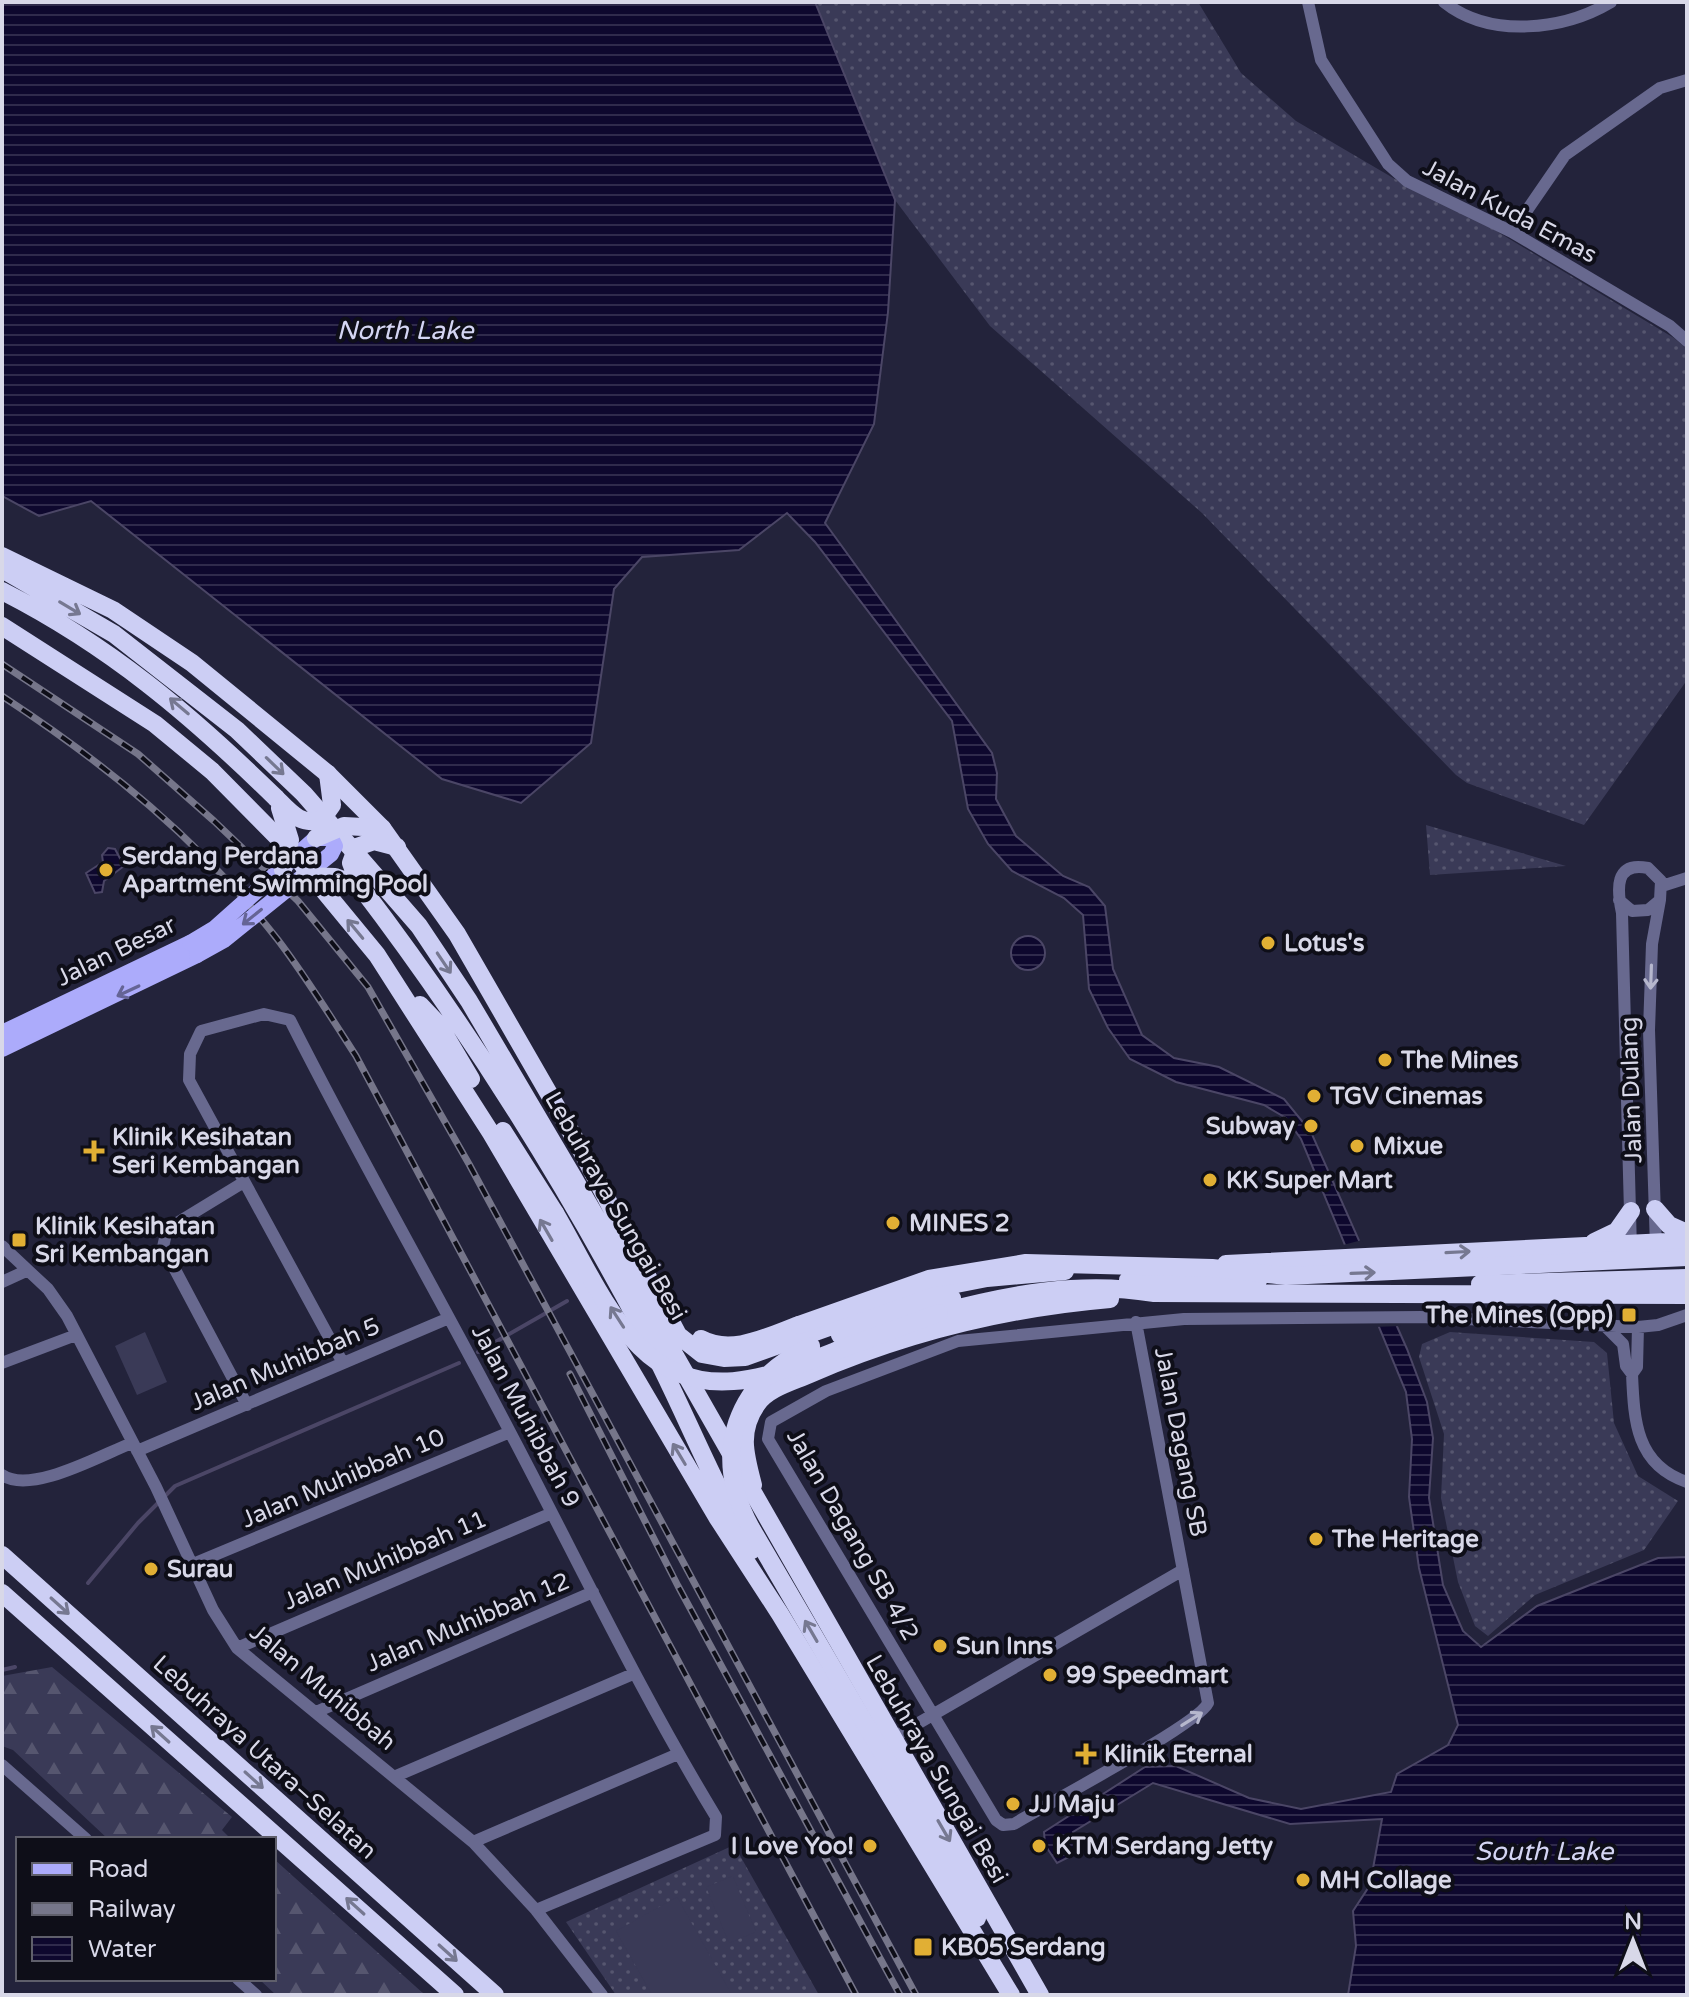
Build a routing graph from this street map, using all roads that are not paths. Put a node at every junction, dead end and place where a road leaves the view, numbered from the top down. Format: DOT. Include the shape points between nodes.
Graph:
graph roads {
  1 [pos="1308,2"];
  2 [pos="1444,2"];
  3 [pos="1611,2"];
  4 [pos="1687,80"];
  5 [pos="1512,232"];
  6 [pos="1687,341"];
  7 [pos="2,556"];
  8 [pos="2,569"];
  9 [pos="2,591"];
  10 [pos="2,626"];
  11 [pos="328,774"];
  12 [pos="276,798"];
  13 [pos="382,828"];
  14 [pos="316,838"];
  15 [pos="397,847"];
  16 [pos="283,870"];
  17 [pos="304,876"];
  18 [pos="1687,878"];
  19 [pos="360,886"];
  20 [pos="1687,889"];
  21 [pos="1661,892"];
  22 [pos="1619,900"];
  23 [pos="194,949"];
  24 [pos="402,991"];
  25 [pos="2,1031"];
  26 [pos="2,1049"];
  27 [pos="489,1070"];
  28 [pos="545,1091"];
  29 [pos="1628,1114"];
  30 [pos="1654,1114"];
  31 [pos="573,1177"];
  32 [pos="244,1182"];
  33 [pos="1655,1209"];
  34 [pos="1631,1211"];
  35 [pos="555,1213"];
  36 [pos="1687,1233"];
  37 [pos="1656,1242"];
  38 [pos="1687,1242"];
  39 [pos="1631,1243"];
  40 [pos="2,1246"];
  41 [pos="1576,1246"];
  42 [pos="1687,1257"];
  43 [pos="26,1271"];
  44 [pos="1286,1276"];
  45 [pos="1687,1277"];
  46 [pos="1656,1279"];
  47 [pos="1631,1280"];
  48 [pos="1578,1281"];
  49 [pos="2,1282"];
  50 [pos="655,1286"];
  51 [pos="1414,1291"];
  52 [pos="1153,1293"];
  53 [pos="1687,1295"];
  54 [pos="1687,1315"];
  55 [pos="449,1318"];
  56 [pos="1136,1322"];
  57 [pos="1604,1325"];
  58 [pos="1638,1327"];
  59 [pos="76,1335"];
  60 [pos="2,1363"];
  61 [pos="343,1363"];
  62 [pos="1632,1374"];
  63 [pos="247,1405"];
  64 [pos="510,1432"];
  65 [pos="135,1447"];
  66 [pos="6,1478"];
  67 [pos="1687,1482"];
  68 [pos="552,1513"];
  69 [pos="762,1513"];
  70 [pos="2,1555"];
  71 [pos="193,1564"];
  72 [pos="1183,1570"];
  73 [pos="593,1592"];
  74 [pos="2,1593"];
  75 [pos="780,1614"];
  76 [pos="237,1648"];
  77 [pos="633,1674"];
  78 [pos="316,1712"];
  79 [pos="933,1715"];
  80 [pos="891,1739"];
  81 [pos="678,1754"];
  82 [pos="2,1765"];
  83 [pos="396,1776"];
  84 [pos="1003,1825"];
  85 [pos="84,1837"];
  86 [pos="473,1842"];
  87 [pos="536,1910"];
  88 [pos="968,1923"];
  89 [pos="999,1976"];
  90 [pos="240,1981"];
  91 [pos="256,1995"];
  92 [pos="455,1995"];
  93 [pos="495,1995"];
  94 [pos="602,1995"];
  95 [pos="1000,1995"];
  96 [pos="1011,1995"];
  97 [pos="1040,1995"];
  1 -- 5 [label="street, Jalan Kuda Emas" via="1321,60 1388,164 1407,181"];
  2 -- 3 [label="street" via="1499,25 1547,27 1585,18"];
  4 -- 5 [label="street" via="1660,88 1565,155"];
  5 -- 6 [label="street, Jalan Kuda Emas"];
  7 -- 11 [label="highway" via="113,610 192,663"];
  8 -- 31 [label="highway, Lebuhraya Sungai Besi, one-way" via="114,634 237,730 304,794 374,870 437,952"];
  12 -- 9 [label="highway, one-way" via="178,705 80,633"];
  24 -- 10 [label="highway, one-way" via="293,853 212,771 155,724"];
  11 -- 12 [label="highway, bridge" via="332,805 322,819 298,819"];
  11 -- 13 [label="highway"];
  12 -- 16 [label="highway, bridge" via="290,833"];
  13 -- 14 [label="highway, bridge" via="344,826"];
  13 -- 15 [label="highway, bridge"];
  14 -- 16 [label="main road, Jalan Besar, bridge"];
  14 -- 17 [label="main road, Jalan Besar, bridge" via="331,838 334,850"];
  15 -- 19 [label="highway, bridge" via="374,841 357,847 351,863"];
  15 -- 28 [label="highway" via="475,964"];
  16 -- 23 [label="main road, Jalan Besar, bridge"];
  17 -- 19 [label="highway, bridge" via="335,877"];
  17 -- 23 [label="main road, Jalan Besar, one-way, bridge" via="224,940"];
  18 -- 21 [label="street"];
  19 -- 27 [label="highway" via="427,974"];
  20 -- 21 [label="street"];
  21 -- 22 [label="street" via="1640,912"];
  21 -- 22 [label="street" via="1655,872 1632,868 1619,878"];
  21 -- 30 [label="street, Jalan Dulang, one-way" via="1652,944 1649,1030"];
  22 -- 29 [label="street, Jalan Dulang"];
  23 -- 25 [label="main road, Jalan Besar"];
  23 -- 26 [label="main road, Jalan Besar, one-way"];
  24 -- 35 [label="highway" via="439,1025"];
  75 -- 24 [label="highway, one-way"];
  27 -- 35 [label="highway"];
  27 -- 75 [label="highway" via="645,1334 723,1501 771,1582"];
  28 -- 31 [label="highway"];
  28 -- 50 [label="highway"];
  29 -- 30 [label="street"];
  29 -- 34 [label="street, Jalan Dulang"];
  30 -- 33 [label="street, Jalan Dulang"];
  31 -- 69 [label="highway, Lebuhraya Sungai Besi"];
  32 -- 55 [label="street, Jalan Muhibbah 9" via="189,1080 190,1054 201,1031 264,1014 290,1020"];
  32 -- 61 [label="street"];
  32 -- 63 [label="street" via="167,1229 163,1247"];
  33 -- 36 [label="highway" via="1669,1225"];
  33 -- 37 [label="street, Jalan Dulang"];
  34 -- 39 [label="street, Jalan Dulang"];
  34 -- 41 [label="highway" via="1610,1235"];
  52 -- 35 [label="highway, one-way, bridge" via="1117,1288 1045,1292 939,1313 756,1380 715,1382 692,1377 649,1355 628,1333"];
  37 -- 38 [label="highway"];
  37 -- 39 [label="highway"];
  37 -- 46 [label="street, Jalan Dulang"];
  38 -- 45 [label="highway" via="1677,1261"];
  39 -- 41 [label="highway"];
  39 -- 47 [label="street, Jalan Dulang"];
  40 -- 43 [label="street, Jalan Muhibbah"];
  41 -- 48 [label="highway" via="1595,1250 1600,1261 1595,1276"];
  50 -- 41 [label="highway, one-way" via="686,1342 702,1354 734,1359 913,1295 987,1278"];
  44 -- 42 [label="highway, one-way, bridge"];
  43 -- 49 [label="street"];
  43 -- 59 [label="street, Jalan Muhibbah" via="48,1289"];
  44 -- 50 [label="highway, bridge" via="1108,1262 1001,1265 914,1283 756,1341 725,1346 690,1331"];
  89 -- 44 [label="highway, one-way, bridge" via="996,1950 739,1502 732,1477 734,1434 747,1401 779,1364 811,1346 925,1305 988,1290 1061,1281"];
  45 -- 46 [label="highway"];
  46 -- 47 [label="highway"];
  47 -- 48 [label="highway"];
  48 -- 51 [label="highway"];
  51 -- 52 [label="highway"];
  51 -- 53 [label="highway" via="1518,1297"];
  52 -- 69 [label="highway" via="959,1321 772,1391 754,1408 743,1439"];
  54 -- 58 [label="street"];
  55 -- 61 [label="street, Jalan Muhibbah 5"];
  55 -- 64 [label="street, Jalan Muhibbah 9"];
  56 -- 57 [label="street" via="1420,1317"];
  56 -- 72 [label="street, Jalan Dagang SB"];
  56 -- 79 [label="street, Jalan Dagang SB 4/2" via="958,1341 826,1391 771,1422 768,1439"];
  57 -- 58 [label="street"];
  57 -- 62 [label="street" via="1623,1344"];
  58 -- 62 [label="street" via="1637,1367"];
  59 -- 60 [label="street"];
  59 -- 65 [label="street, Jalan Muhibbah"];
  61 -- 63 [label="street, Jalan Muhibbah 5"];
  62 -- 67 [label="street" via="1635,1430 1645,1450 1653,1464"];
  63 -- 65 [label="street, Jalan Muhibbah 5"];
  64 -- 68 [label="street, Jalan Muhibbah 9"];
  64 -- 71 [label="street, Jalan Muhibbah 10"];
  65 -- 66 [label="street, Jalan Muhibbah 5" via="30,1483"];
  65 -- 71 [label="street, Jalan Muhibbah"];
  68 -- 73 [label="street, Jalan Muhibbah 9"];
  68 -- 76 [label="street, Jalan Muhibbah 11"];
  69 -- 80 [label="highway, Lebuhraya Sungai Besi"];
  70 -- 93 [label="highway, Lebuhraya Utara–Selatan, one-way"];
  71 -- 76 [label="street, Jalan Muhibbah"];
  72 -- 79 [label="street"];
  84 -- 72 [label="street, Jalan Dagang SB, one-way" via="1014,1824 1204,1712 1208,1703"];
  73 -- 77 [label="street, Jalan Muhibbah 9"];
  73 -- 78 [label="street, Jalan Muhibbah 12"];
  92 -- 74 [label="highway, one-way"];
  75 -- 88 [label="highway"];
  76 -- 78 [label="street, Jalan Muhibbah"];
  77 -- 81 [label="street, Jalan Muhibbah 9"];
  77 -- 83 [label="street"];
  78 -- 83 [label="street, Jalan Muhibbah"];
  79 -- 80 [label="street"];
  79 -- 84 [label="street, Jalan Dagang SB 4/2"];
  80 -- 97 [label="highway, Lebuhraya Sungai Besi, one-way"];
  81 -- 86 [label="street"];
  81 -- 87 [label="street, Jalan Muhibbah 9" via="716,1817 715,1835"];
  82 -- 85 [label="street"];
  83 -- 86 [label="street, Jalan Muhibbah"];
  86 -- 87 [label="street, Jalan Muhibbah"];
  87 -- 94 [label="street, Jalan Muhibbah"];
  88 -- 89 [label="highway"];
  88 -- 95 [label="highway" via="975,1951"];
  89 -- 96 [label="highway"];
  90 -- 91 [label="street"];
}
